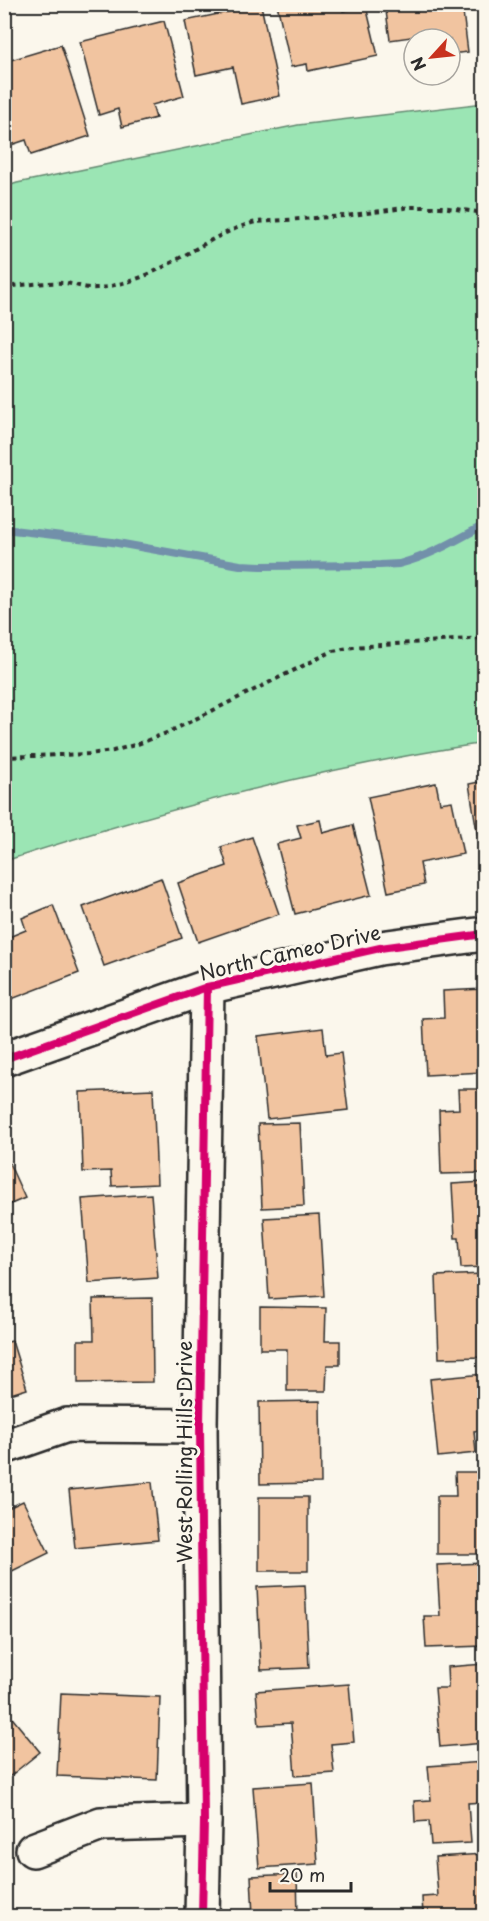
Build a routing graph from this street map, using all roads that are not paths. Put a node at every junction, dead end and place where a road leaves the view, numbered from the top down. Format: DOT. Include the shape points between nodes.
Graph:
graph roads {
  1 [pos="484,934"];
  2 [pos="207,987"];
  3 [pos="4,1059"];
  4 [pos="200,1426"];
  5 [pos="4,1447"];
  6 [pos="204,1821"];
  7 [pos="33,1850"];
  8 [pos="202,1917"];
  1 -- 2 [label="street, North Cameo Drive" via="380,948"];
  2 -- 3 [label="street, North Cameo Drive"];
  2 -- 4 [label="street, West Rolling Hills Drive"];
  4 -- 5 [label="street" via="67,1425"];
  4 -- 6 [label="street, West Rolling Hills Drive"];
  6 -- 7 [label="street" via="101,1824"];
  6 -- 8 [label="street, West Rolling Hills Drive"];
}
